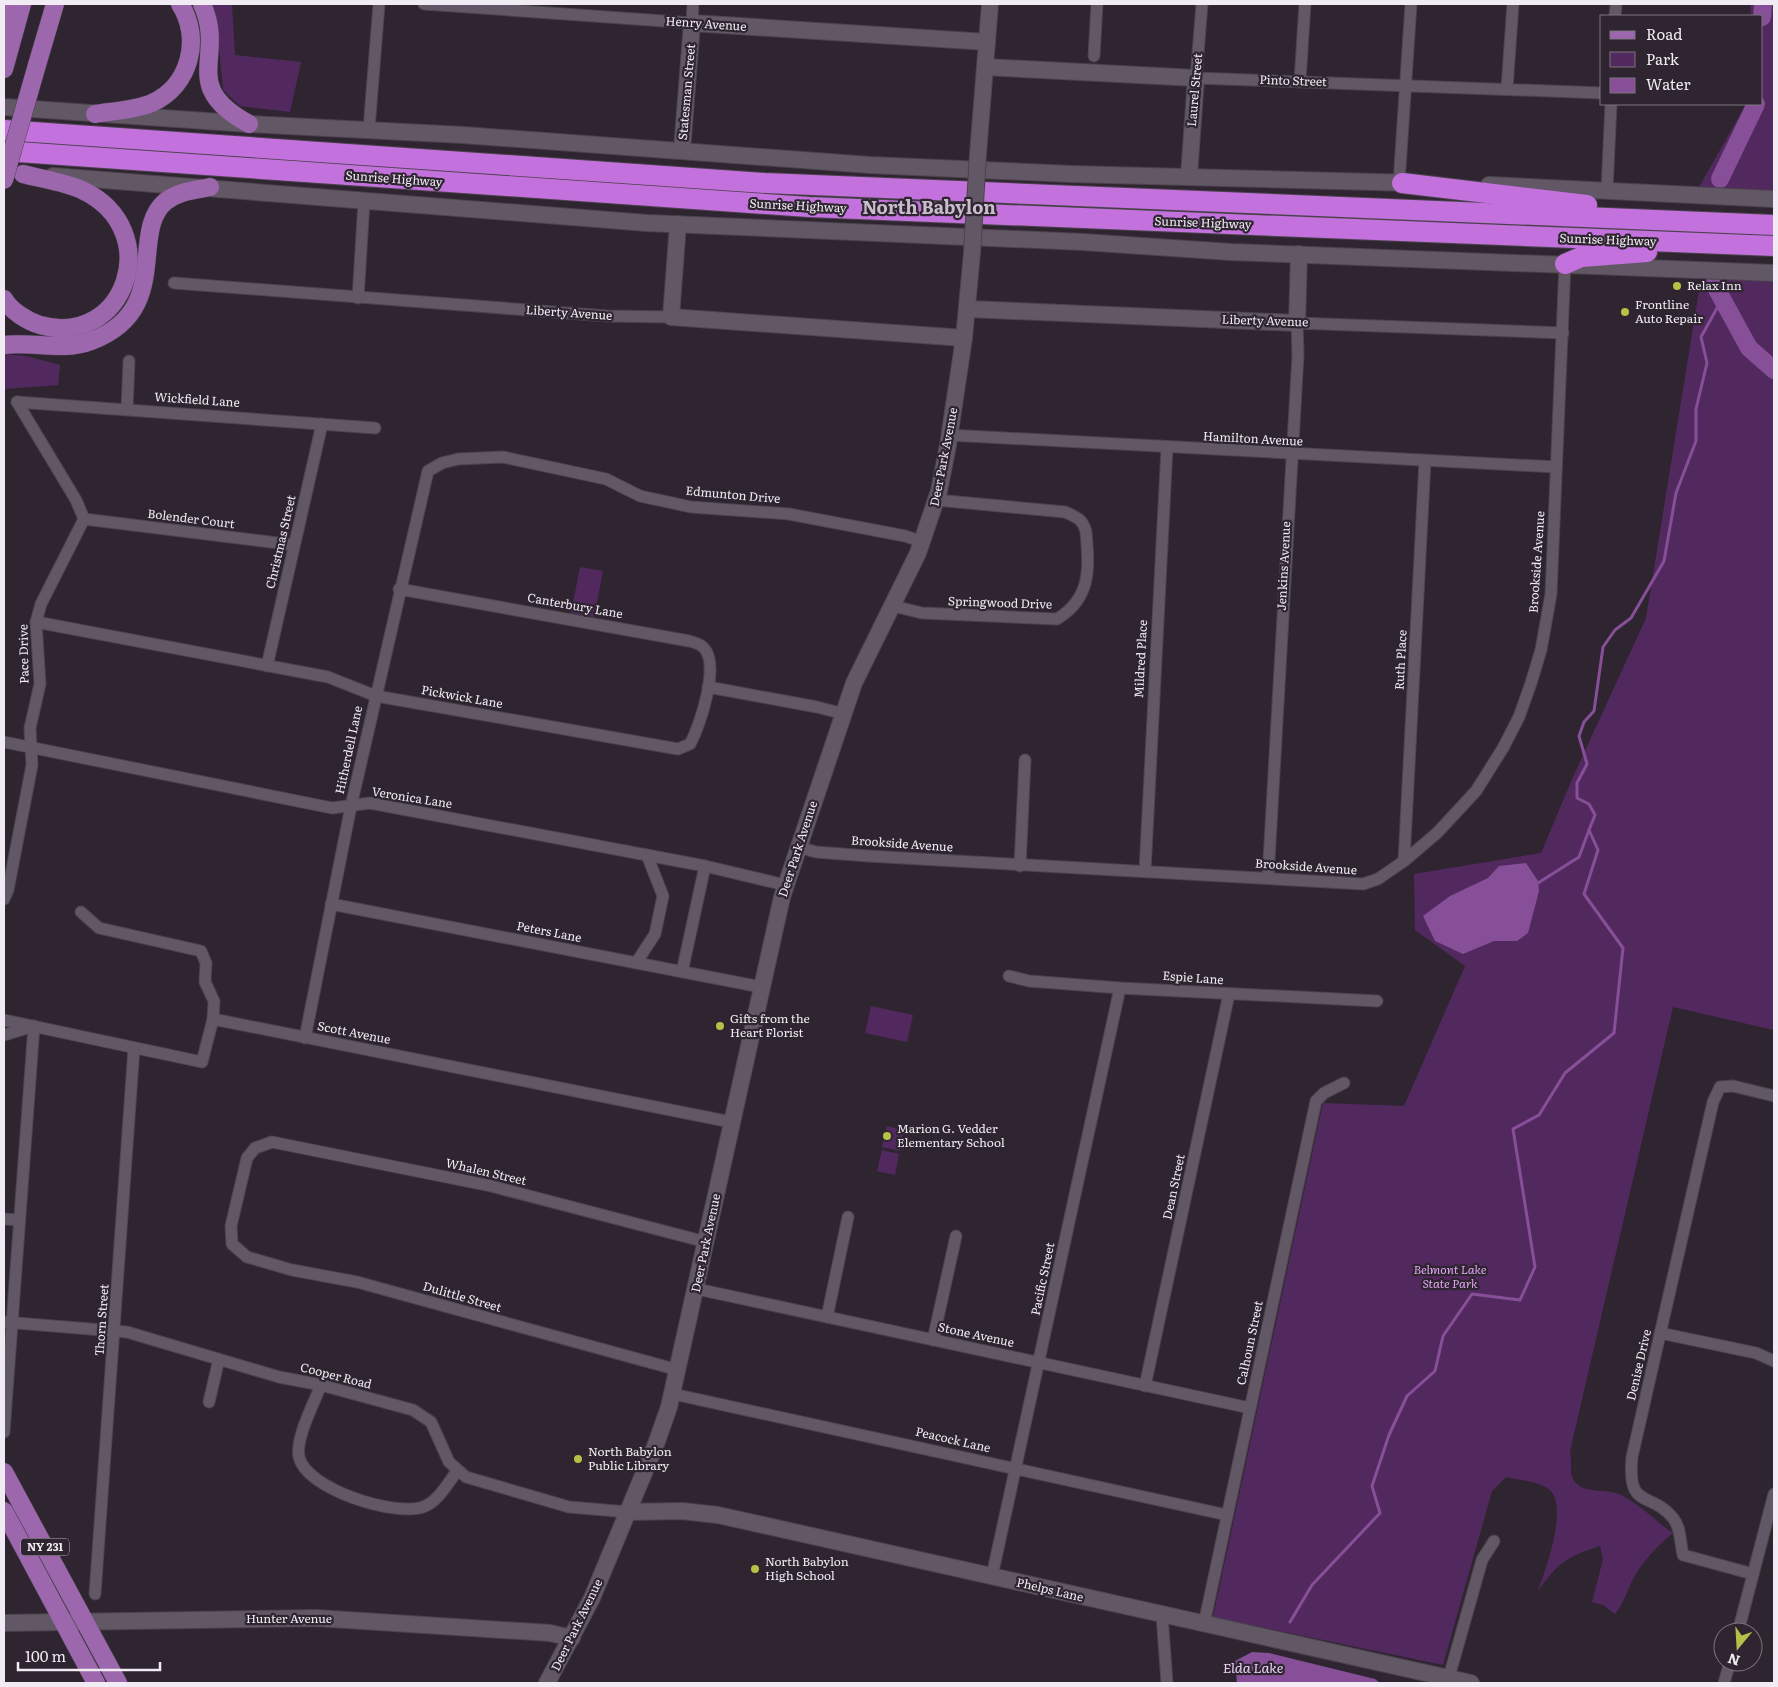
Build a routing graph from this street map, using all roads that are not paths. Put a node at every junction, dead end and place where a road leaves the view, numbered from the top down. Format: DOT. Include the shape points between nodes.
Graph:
graph roads {
  1 [pos="4,4"];
  2 [pos="22,4"];
  3 [pos="55,4"];
  4 [pos="66,4"];
  5 [pos="180,4"];
  6 [pos="202,4"];
  7 [pos="379,4"];
  8 [pos="424,4"];
  9 [pos="693,4"];
  10 [pos="990,4"];
  11 [pos="1097,4"];
  12 [pos="1202,4"];
  13 [pos="1305,4"];
  14 [pos="1411,4"];
  15 [pos="1513,4"];
  16 [pos="692,23"];
  17 [pos="45,40"];
  18 [pos="987,42"];
  19 [pos="1094,56"];
  20 [pos="4,67"];
  21 [pos="985,67"];
  22 [pos="1196,78"];
  23 [pos="1300,81"];
  24 [pos="1406,84"];
  25 [pos="1507,88"];
  26 [pos="1600,93"];
  27 [pos="1611,105"];
  28 [pos="4,107"];
  29 [pos="95,114"];
  30 [pos="249,124"];
  31 [pos="4,130"];
  32 [pos="368,130"];
  33 [pos="682,150"];
  34 [pos="4,151"];
  35 [pos="4,173"];
  36 [pos="23,174"];
  37 [pos="1189,176"];
  38 [pos="4,180"];
  39 [pos="1401,183"];
  40 [pos="210,187"];
  41 [pos="1606,190"];
  42 [pos="1774,199"];
  43 [pos="364,202"];
  44 [pos="1685,221"];
  45 [pos="678,224"];
  46 [pos="1774,225"];
  47 [pos="1774,248"];
  48 [pos="1299,254"];
  49 [pos="1565,264"];
  50 [pos="1774,273"];
  51 [pos="174,283"];
  52 [pos="358,298"];
  53 [pos="4,299"];
  54 [pos="968,309"];
  55 [pos="671,317"];
  56 [pos="1297,323"];
  57 [pos="1563,333"];
  58 [pos="964,338"];
  59 [pos="4,345"];
  60 [pos="130,361"];
  61 [pos="127,409"];
  62 [pos="322,424"];
  63 [pos="375,428"];
  64 [pos="950,435"];
  65 [pos="1167,448"];
  66 [pos="1290,454"];
  67 [pos="1425,461"];
  68 [pos="1556,468"];
  69 [pos="428,471"];
  70 [pos="936,500"];
  71 [pos="84,519"];
  72 [pos="923,542"];
  73 [pos="294,545"];
  74 [pos="400,589"];
  75 [pos="892,606"];
  76 [pos="36,622"];
  77 [pos="267,666"];
  78 [pos="708,687"];
  79 [pos="376,696"];
  80 [pos="844,714"];
  81 [pos="4,742"];
  82 [pos="31,747"];
  83 [pos="1025,760"];
  84 [pos="351,806"];
  85 [pos="798,847"];
  86 [pos="646,855"];
  87 [pos="1404,861"];
  88 [pos="705,866"];
  89 [pos="1020,866"];
  90 [pos="1145,871"];
  91 [pos="1268,878"];
  92 [pos="785,885"];
  93 [pos="4,899"];
  94 [pos="331,904"];
  95 [pos="81,912"];
  96 [pos="636,963"];
  97 [pos="682,972"];
  98 [pos="1009,976"];
  99 [pos="761,987"];
  100 [pos="1120,988"];
  101 [pos="1229,994"];
  102 [pos="1377,1000"];
  103 [pos="213,1019"];
  104 [pos="4,1020"];
  105 [pos="34,1026"];
  106 [pos="4,1034"];
  107 [pos="305,1038"];
  108 [pos="134,1048"];
  109 [pos="1344,1083"];
  110 [pos="1774,1096"];
  111 [pos="731,1122"];
  112 [pos="848,1217"];
  113 [pos="4,1219"];
  114 [pos="19,1220"];
  115 [pos="956,1236"];
  116 [pos="706,1242"];
  117 [pos="238,1252"];
  118 [pos="696,1288"];
  119 [pos="828,1317"];
  120 [pos="8,1322"];
  121 [pos="115,1330"];
  122 [pos="1660,1333"];
  123 [pos="934,1340"];
  124 [pos="219,1359"];
  125 [pos="1774,1361"];
  126 [pos="1039,1362"];
  127 [pos="678,1370"];
  128 [pos="321,1385"];
  129 [pos="1145,1386"];
  130 [pos="672,1394"];
  131 [pos="209,1402"];
  132 [pos="1250,1408"];
  133 [pos="4,1432"];
  134 [pos="1016,1468"];
  135 [pos="457,1471"];
  136 [pos="4,1472"];
  137 [pos="1773,1501"];
  138 [pos="4,1511"];
  139 [pos="628,1512"];
  140 [pos="1228,1515"];
  141 [pos="1494,1541"];
  142 [pos="1753,1574"];
  143 [pos="992,1576"];
  144 [pos="95,1594"];
  145 [pos="1162,1615"];
  146 [pos="64,1622"];
  147 [pos="86,1622"];
  148 [pos="1741,1622"];
  149 [pos="4,1623"];
  150 [pos="1204,1624"];
  151 [pos="572,1638"];
  152 [pos="1449,1677"];
  153 [pos="96,1683"];
  154 [pos="118,1683"];
  155 [pos="547,1683"];
  156 [pos="1167,1683"];
  157 [pos="1471,1683"];
  1 -- 20 [label="main road"];
  2 -- 20 [label="main road"];
  3 -- 17 [label="main road"];
  4 -- 17 [label="main road"];
  5 -- 29 [label="main road" via="190,24 191,48 185,71 176,85 146,105"];
  6 -- 30 [label="main road" via="210,33 208,78 211,91 221,106"];
  7 -- 32 [label="street"];
  8 -- 16 [label="street, Henry Avenue"];
  9 -- 16 [label="street, Statesman Street"];
  10 -- 18 [label="main road, Deer Park Avenue"];
  11 -- 19 [label="street"];
  12 -- 22 [label="street, Laurel Street"];
  13 -- 23 [label="street"];
  14 -- 24 [label="street"];
  15 -- 25 [label="street"];
  16 -- 18 [label="main road, Henry Avenue"];
  16 -- 33 [label="main road, Statesman Street"];
  17 -- 38 [label="main road, bridge"];
  18 -- 21 [label="main road, Deer Park Avenue"];
  21 -- 22 [label="main road, Pinto Street"];
  21 -- 54 [label="main road, Deer Park Avenue, bridge"];
  22 -- 23 [label="street, Pinto Street"];
  22 -- 37 [label="main road, Laurel Street"];
  23 -- 24 [label="street, Pinto Street"];
  24 -- 25 [label="street, Pinto Street"];
  24 -- 39 [label="street"];
  25 -- 26 [label="street, Pinto Street"];
  27 -- 41 [label="street"];
  28 -- 29 [label="main road"];
  29 -- 30 [label="main road"];
  30 -- 32 [label="main road"];
  31 -- 44 [label="highway, Sunrise Highway" via="765,183"];
  32 -- 33 [label="main road"];
  33 -- 37 [label="main road" via="895,166"];
  34 -- 47 [label="highway, Sunrise Highway" via="809,207"];
  35 -- 36 [label="main road, Sunrise Highway"];
  36 -- 40 [label="main road, Sunrise Highway"];
  36 -- 53 [label="main road" via="76,188 108,208 127,239 129,268 123,286 108,309 74,326 54,327 36,323 19,314"];
  37 -- 39 [label="main road"];
  39 -- 41 [label="main road"];
  39 -- 44 [label="highway" via="1614,208"];
  40 -- 43 [label="main road, Sunrise Highway"];
  40 -- 59 [label="main road" via="182,192 159,209 151,228 144,287 130,312 117,326 92,341 72,346"];
  41 -- 42 [label="main road"];
  43 -- 45 [label="main road, Sunrise Highway"];
  43 -- 52 [label="street"];
  44 -- 46 [label="highway, Sunrise Highway"];
  45 -- 48 [label="main road, Sunrise Highway"];
  45 -- 55 [label="main road"];
  47 -- 49 [label="highway" via="1708,254 1630,253 1581,257"];
  48 -- 49 [label="main road, Sunrise Highway"];
  48 -- 56 [label="main road, Jenkins Avenue"];
  49 -- 50 [label="main road, Sunrise Highway"];
  49 -- 57 [label="street, Brookside Avenue"];
  51 -- 52 [label="street, Liberty Avenue"];
  52 -- 55 [label="street, Liberty Avenue" via="607,316"];
  54 -- 56 [label="main road, Liberty Avenue"];
  54 -- 58 [label="main road, Deer Park Avenue"];
  55 -- 58 [label="main road, Liberty Avenue"];
  56 -- 57 [label="street, Liberty Avenue"];
  56 -- 66 [label="street, Jenkins Avenue" via="1298,355"];
  57 -- 68 [label="street, Brookside Avenue"];
  58 -- 64 [label="main road, Deer Park Avenue"];
  60 -- 61 [label="street"];
  61 -- 62 [label="street, Wickfield Lane"];
  61 -- 71 [label="street, Wickfield Lane" via="17,402"];
  62 -- 63 [label="street, Wickfield Lane"];
  62 -- 73 [label="street, Christmas Street"];
  64 -- 65 [label="street, Hamilton Avenue"];
  64 -- 70 [label="main road, Deer Park Avenue"];
  65 -- 66 [label="street, Hamilton Avenue"];
  65 -- 90 [label="street, Mildred Place"];
  66 -- 67 [label="street, Hamilton Avenue"];
  66 -- 91 [label="street, Jenkins Avenue"];
  67 -- 68 [label="street, Hamilton Avenue"];
  67 -- 87 [label="street, Ruth Place"];
  68 -- 87 [label="street, Brookside Avenue" via="1551,594 1541,650 1519,717 1476,791 1437,833"];
  69 -- 72 [label="street, Edmunton Drive" via="458,459 504,457 606,479 640,496 659,500 705,509 802,516"];
  69 -- 74 [label="street, Hitherdell Lane"];
  70 -- 72 [label="main road, Deer Park Avenue"];
  70 -- 75 [label="street, Springwood Drive" via="1065,512 1080,518 1086,532 1087,581 1082,592 1057,619 922,613"];
  71 -- 73 [label="street, Bolender Court"];
  71 -- 76 [label="street, Pace Drive" via="40,604"];
  72 -- 75 [label="main road, Deer Park Avenue"];
  73 -- 77 [label="street, Christmas Street"];
  74 -- 78 [label="street, Canterbury Lane" via="689,640 703,647 709,658"];
  74 -- 79 [label="street, Hitherdell Lane"];
  75 -- 80 [label="main road, Deer Park Avenue" via="863,663"];
  76 -- 77 [label="street, Pickwick Lane"];
  76 -- 82 [label="street, Pace Drive" via="40,684 30,728"];
  77 -- 79 [label="street, Pickwick Lane" via="328,677"];
  78 -- 79 [label="street, Pickwick Lane" via="697,732 690,744 678,749"];
  78 -- 80 [label="street"];
  79 -- 84 [label="street, Hitherdell Lane"];
  80 -- 85 [label="main road, Deer Park Avenue"];
  81 -- 82 [label="street, Veronica Lane"];
  82 -- 84 [label="street, Veronica Lane" via="332,808"];
  82 -- 93 [label="street, Pace Drive" via="30,775"];
  83 -- 89 [label="street"];
  84 -- 86 [label="street, Veronica Lane" via="370,803"];
  84 -- 94 [label="street, Hitherdell Lane"];
  85 -- 89 [label="street, Brookside Avenue" via="816,852"];
  85 -- 92 [label="main road, Deer Park Avenue"];
  86 -- 88 [label="street, Veronica Lane"];
  86 -- 96 [label="street" via="663,896 655,934"];
  87 -- 91 [label="street, Brookside Avenue" via="1378,879 1363,884"];
  88 -- 92 [label="street, Veronica Lane"];
  88 -- 97 [label="street"];
  89 -- 90 [label="street, Brookside Avenue"];
  90 -- 91 [label="street, Brookside Avenue"];
  92 -- 99 [label="main road, Deer Park Avenue"];
  94 -- 96 [label="street, Peters Lane"];
  94 -- 107 [label="street, Hitherdell Lane"];
  95 -- 103 [label="street" via="99,928 201,951 206,963 205,982 214,1001"];
  96 -- 97 [label="street, Peters Lane"];
  97 -- 99 [label="street, Peters Lane"];
  98 -- 100 [label="street, Espie Lane" via="1029,982"];
  99 -- 111 [label="main road, Deer Park Avenue"];
  100 -- 101 [label="street, Espie Lane"];
  100 -- 126 [label="street, Pacific Street"];
  101 -- 102 [label="street, Espie Lane"];
  101 -- 129 [label="street, Dean Street"];
  103 -- 107 [label="street, Scott Avenue"];
  103 -- 108 [label="street" via="202,1062"];
  104 -- 105 [label="street"];
  105 -- 106 [label="street"];
  105 -- 108 [label="street"];
  105 -- 114 [label="street"];
  107 -- 111 [label="street, Scott Avenue"];
  108 -- 121 [label="street, Thorn Street"];
  109 -- 132 [label="street, Calhoun Street" via="1316,1101"];
  110 -- 122 [label="street, Denise Drive" via="1733,1086 1720,1088 1713,1102"];
  111 -- 116 [label="main road, Deer Park Avenue"];
  112 -- 119 [label="street"];
  113 -- 114 [label="street"];
  114 -- 120 [label="street"];
  115 -- 123 [label="street"];
  116 -- 117 [label="street, Whalen Street" via="491,1186 272,1142 259,1146 249,1154 246,1162 231,1226 231,1239"];
  116 -- 118 [label="main road, Deer Park Avenue"];
  117 -- 127 [label="street, Dulittle Street" via="284,1268 357,1282"];
  118 -- 119 [label="street, Stone Avenue"];
  118 -- 127 [label="main road, Deer Park Avenue"];
  119 -- 123 [label="street, Stone Avenue"];
  120 -- 121 [label="street, Cooper Road"];
  120 -- 133 [label="street"];
  121 -- 124 [label="street, Cooper Road"];
  121 -- 144 [label="street, Thorn Street"];
  122 -- 125 [label="street" via="1756,1353"];
  122 -- 142 [label="street, Denise Drive" via="1632,1457 1633,1487 1642,1498 1673,1517 1679,1529 1683,1555"];
  123 -- 126 [label="street, Stone Avenue"];
  124 -- 128 [label="street, Cooper Road"];
  124 -- 131 [label="street"];
  126 -- 129 [label="street, Stone Avenue"];
  126 -- 134 [label="street, Pacific Street"];
  127 -- 130 [label="main road, Deer Park Avenue"];
  128 -- 135 [label="street, Cooper Road" via="423,1415 434,1426 449,1462"];
  128 -- 135 [label="street" via="299,1446 301,1462 313,1476 364,1502 419,1508 433,1501"];
  129 -- 132 [label="street, Stone Avenue"];
  130 -- 134 [label="street, Peacock Lane"];
  130 -- 139 [label="main road, Deer Park Avenue"];
  132 -- 140 [label="street, Calhoun Street"];
  134 -- 140 [label="street, Peacock Lane"];
  134 -- 143 [label="street, Pacific Street"];
  135 -- 139 [label="street" via="478,1482 569,1507"];
  136 -- 147 [label="main road, NY 231"];
  137 -- 142 [label="street"];
  138 -- 146 [label="main road, NY 231"];
  139 -- 143 [label="main road, Phelps Lane" via="682,1511 718,1515"];
  139 -- 151 [label="main road, Deer Park Avenue"];
  140 -- 150 [label="street, Calhoun Street"];
  141 -- 152 [label="street" via="1482,1560"];
  142 -- 148 [label="street"];
  143 -- 145 [label="main road, Phelps Lane"];
  145 -- 150 [label="main road, Phelps Lane"];
  145 -- 156 [label="street"];
  146 -- 147 [label="main road, Hunter Avenue"];
  146 -- 149 [label="main road, Hunter Avenue"];
  146 -- 153 [label="main road, NY 231"];
  147 -- 151 [label="main road, Hunter Avenue" via="332,1618 550,1633"];
  147 -- 154 [label="main road, NY 231"];
  150 -- 152 [label="main road, Phelps Lane"];
  151 -- 155 [label="main road, Deer Park Avenue"];
  152 -- 157 [label="main road, Phelps Lane"];
}
